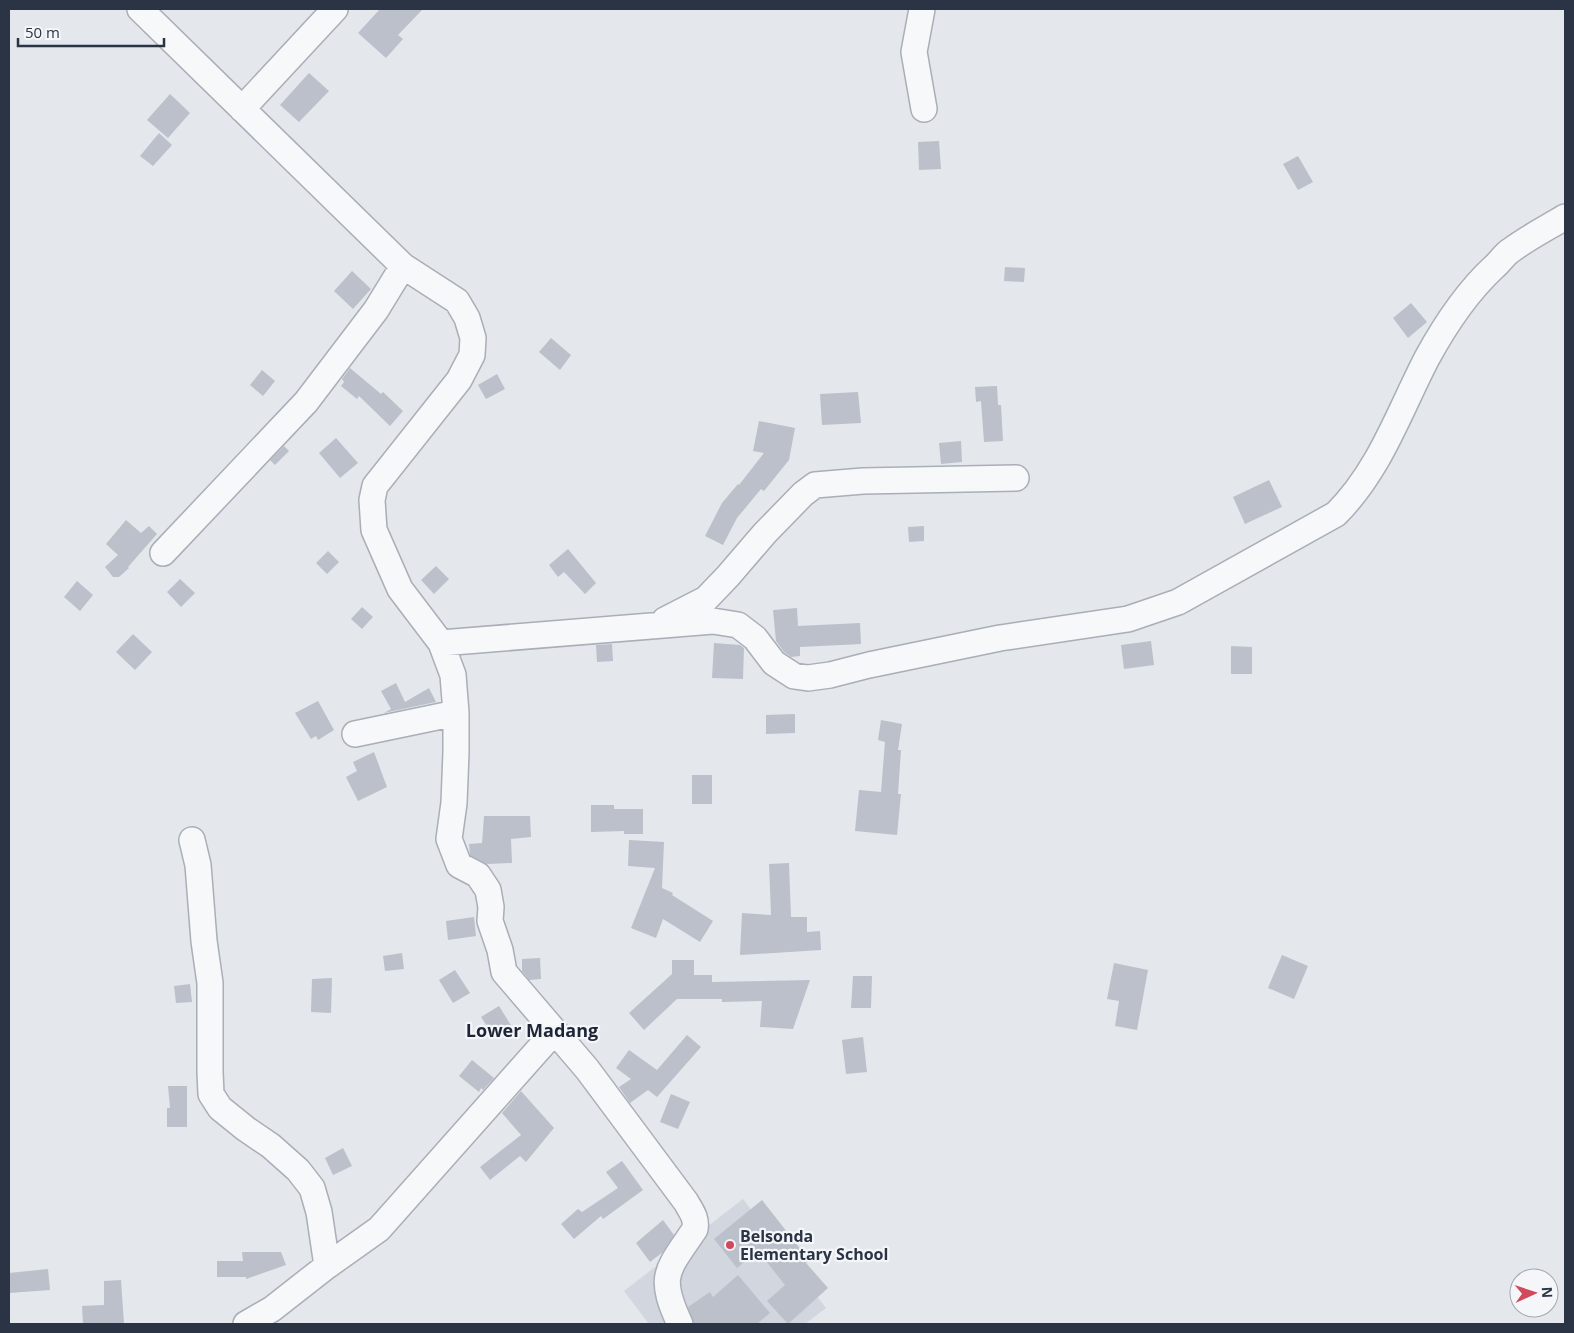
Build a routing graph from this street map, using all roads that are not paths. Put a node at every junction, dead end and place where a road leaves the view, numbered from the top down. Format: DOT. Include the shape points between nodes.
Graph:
graph roads {
  1 [pos="140,9"];
  2 [pos="335,9"];
  3 [pos="922,9"];
  4 [pos="242,109"];
  5 [pos="924,109"];
  6 [pos="1565,217"];
  7 [pos="403,266"];
  8 [pos="1016,478"];
  9 [pos="163,553"];
  10 [pos="656,625"];
  11 [pos="441,643"];
  12 [pos="456,713"];
  13 [pos="355,734"];
  14 [pos="192,840"];
  15 [pos="554,1032"];
  16 [pos="326,1266"];
  17 [pos="246,1324"];
  18 [pos="680,1324"];
  1 -- 4 [label="street"];
  2 -- 4 [label="street"];
  3 -- 5 [label="street" via="914,52"];
  4 -- 7 [label="street"];
  6 -- 10 [label="street" via="1510,251 1483,276 1449,321 1427,358 1403,412 1354,497 1336,514 1178,602 1128,619 1000,638 808,678 794,676 774,663 755,638 738,625 713,621"];
  7 -- 9 [label="street" via="376,310 306,402"];
  7 -- 11 [label="street" via="457,301 473,338 472,355 459,380 375,486 372,500 374,530 400,589"];
  8 -- 10 [label="street" via="815,485 765,533 706,598"];
  10 -- 11 [label="street"];
  11 -- 12 [label="street" via="453,675"];
  12 -- 13 [label="street"];
  12 -- 15 [label="street" via="454,804 449,839 459,864 478,875 488,890 490,921 504,972"];
  14 -- 16 [label="street" via="198,865 210,983 211,1094 220,1108 278,1152 312,1188 320,1212"];
  15 -- 16 [label="street" via="379,1229"];
  15 -- 18 [label="street" via="587,1069 694,1216 695,1229 671,1264 666,1284"];
  16 -- 17 [label="street" via="272,1309"];
}
